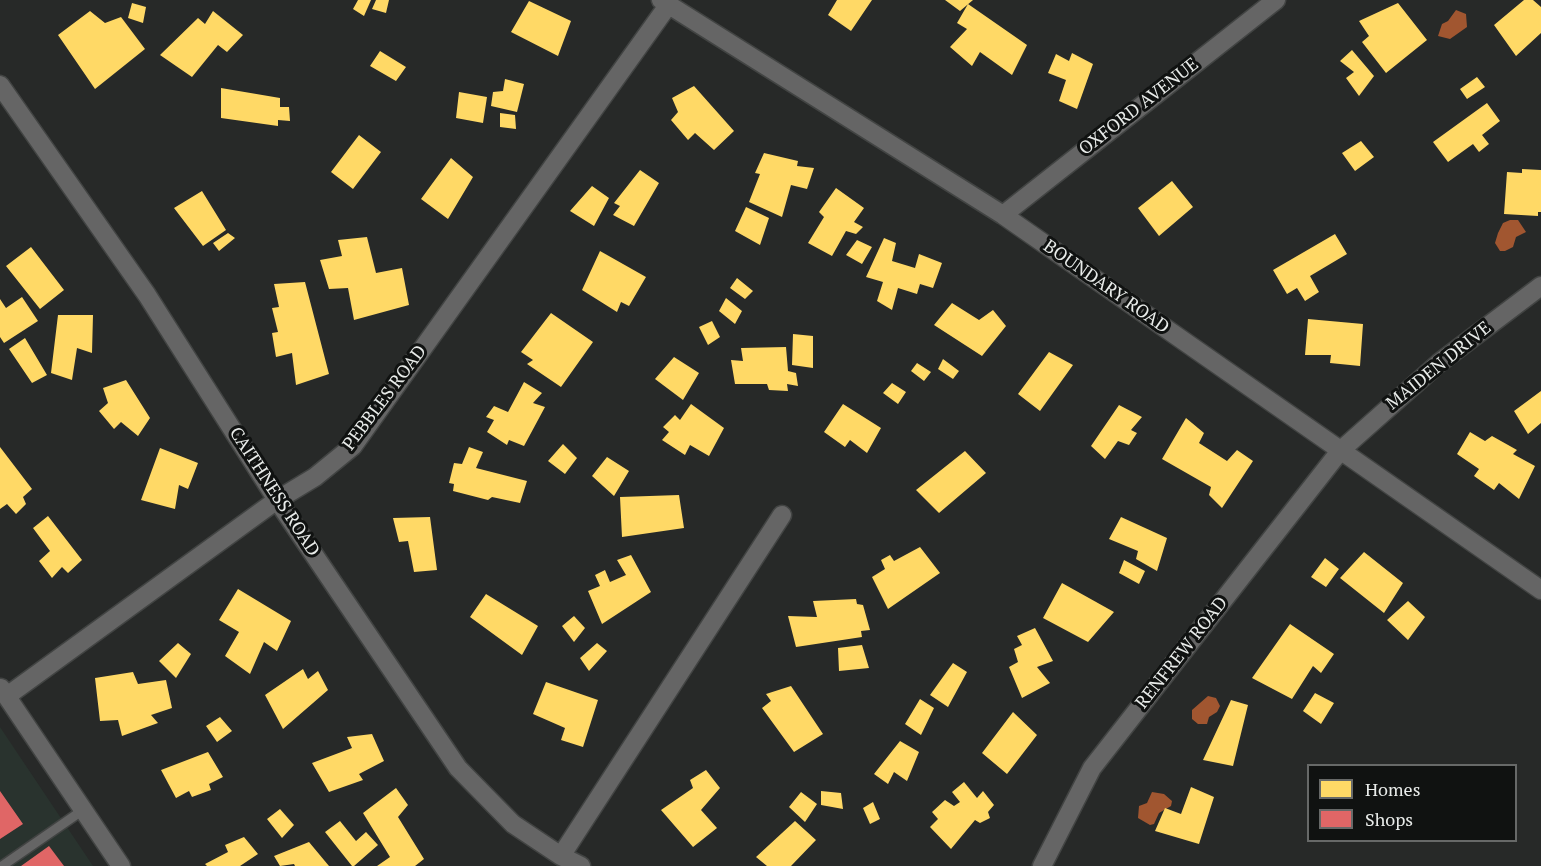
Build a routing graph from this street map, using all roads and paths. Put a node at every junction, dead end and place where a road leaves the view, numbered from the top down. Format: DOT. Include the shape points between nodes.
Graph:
graph roads {
  1 [pos="1276,0"];
  2 [pos="665,2"];
  3 [pos="0,86"];
  4 [pos="1003,215"];
  5 [pos="1541,286"];
  6 [pos="1340,451"];
  7 [pos="277,500"];
  8 [pos="782,515"];
  9 [pos="1541,590"];
  10 [pos="3,691"];
  11 [pos="83,810"];
  12 [pos="561,856"];
  13 [pos="2,866"];
  14 [pos="121,866"];
  15 [pos="581,866"];
  16 [pos="1042,866"];
  1 -- 4 [label="street, OXFORD AVENUE"];
  2 -- 4 [label="street, BOUNDARY ROAD"];
  2 -- 7 [label="street, PEBBLES ROAD" via="353,446 315,477"];
  3 -- 7 [label="street, CAITHNESS ROAD" via="147,295"];
  4 -- 6 [label="street, BOUNDARY ROAD"];
  5 -- 6 [label="street, MAIDEN DRIVE" via="1438,363"];
  6 -- 9 [label="street, BOUNDARY ROAD"];
  6 -- 16 [label="street, RENFREW ROAD" via="1092,768"];
  7 -- 10 [label="street, PEBBLES ROAD"];
  7 -- 12 [label="street, CAITHNESS ROAD" via="458,768 513,824"];
  8 -- 12 [label="street"];
  10 -- 11 [label="street"];
  11 -- 13 [label="lane"];
  11 -- 14 [label="street"];
  12 -- 15 [label="street, CAITHNESS ROAD"];
}
